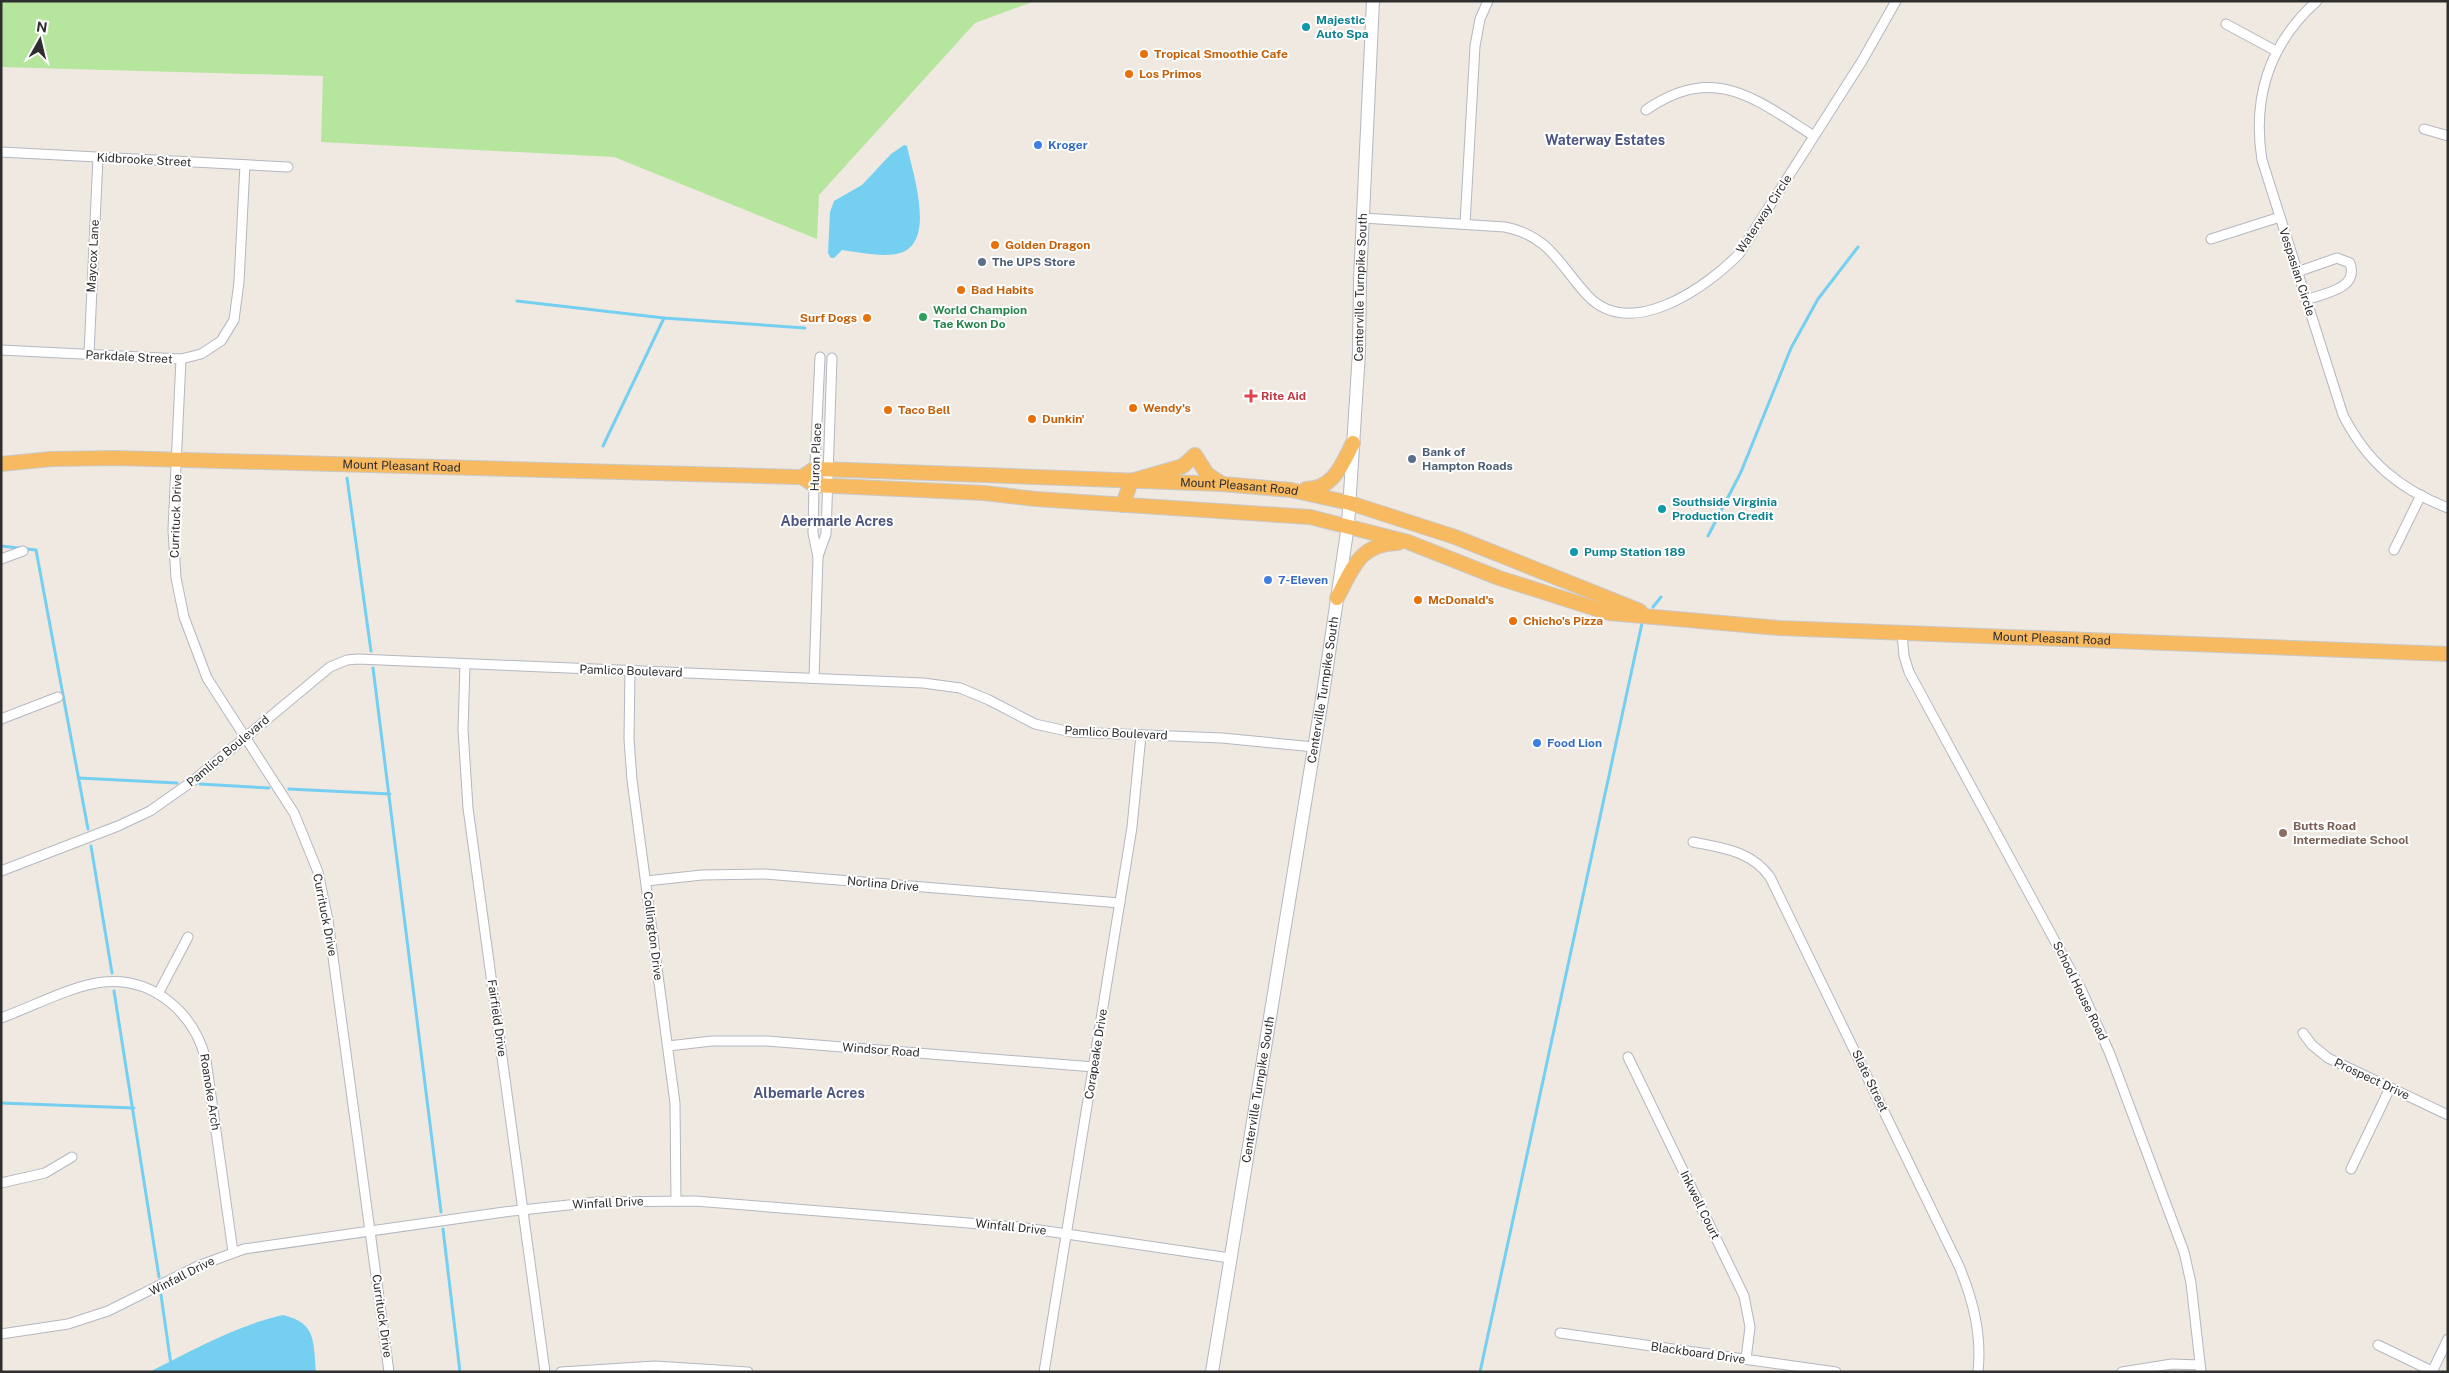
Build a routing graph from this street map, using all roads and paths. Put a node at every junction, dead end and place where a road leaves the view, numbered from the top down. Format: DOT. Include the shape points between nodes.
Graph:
graph roads {
  1 [pos="1373,1"];
  2 [pos="1488,1"];
  3 [pos="1896,1"];
  4 [pos="2317,1"];
  5 [pos="2226,24"];
  6 [pos="2276,51"];
  7 [pos="1646,110"];
  8 [pos="2424,129"];
  9 [pos="1814,136"];
  10 [pos="2448,136"];
  11 [pos="1,152"];
  12 [pos="98,157"];
  13 [pos="245,165"];
  14 [pos="288,167"];
  15 [pos="2280,217"];
  16 [pos="1363,218"];
  17 [pos="1465,224"];
  18 [pos="2211,239"];
  19 [pos="2297,272"];
  20 [pos="2306,300"];
  21 [pos="1,350"];
  22 [pos="89,354"];
  23 [pos="820,357"];
  24 [pos="832,358"];
  25 [pos="181,359"];
  26 [pos="1353,443"];
  27 [pos="178,460"];
  28 [pos="1,464"];
  29 [pos="822,469"];
  30 [pos="808,481"];
  31 [pos="1131,481"];
  32 [pos="1222,484"];
  33 [pos="828,485"];
  34 [pos="1291,490"];
  35 [pos="2421,496"];
  36 [pos="1350,503"];
  37 [pos="1123,505"];
  38 [pos="2448,508"];
  39 [pos="1348,525"];
  40 [pos="1408,542"];
  41 [pos="23,550"];
  42 [pos="2394,550"];
  43 [pos="818,557"];
  44 [pos="1,559"];
  45 [pos="1337,598"];
  46 [pos="1656,617"];
  47 [pos="1902,633"];
  48 [pos="2448,654"];
  49 [pos="465,664"];
  50 [pos="630,670"];
  51 [pos="814,678"];
  52 [pos="58,697"];
  53 [pos="1,719"];
  54 [pos="1140,734"];
  55 [pos="245,737"];
  56 [pos="1314,747"];
  57 [pos="1693,842"];
  58 [pos="1,871"];
  59 [pos="646,881"];
  60 [pos="1120,903"];
  61 [pos="188,937"];
  62 [pos="158,994"];
  63 [pos="1,1018"];
  64 [pos="2303,1033"];
  65 [pos="668,1046"];
  66 [pos="1628,1057"];
  67 [pos="1094,1066"];
  68 [pos="2390,1088"];
  69 [pos="2448,1115"];
  70 [pos="72,1157"];
  71 [pos="2352,1169"];
  72 [pos="1,1183"];
  73 [pos="676,1201"];
  74 [pos="522,1210"];
  75 [pos="370,1230"];
  76 [pos="1066,1233"];
  77 [pos="233,1252"];
  78 [pos="1230,1258"];
  79 [pos="1,1334"];
  80 [pos="1560,1334"];
  81 [pos="2448,1338"];
  82 [pos="2378,1345"];
  83 [pos="1746,1359"];
  84 [pos="2201,1368"];
  85 [pos="389,1372"];
  86 [pos="545,1372"];
  87 [pos="561,1372"];
  88 [pos="748,1372"];
  89 [pos="1044,1372"];
  90 [pos="1212,1372"];
  91 [pos="1836,1372"];
  92 [pos="1978,1372"];
  93 [pos="2122,1372"];
  94 [pos="2433,1372"];
  1 -- 16 [label="main road, Centerville Turnpike South"];
  2 -- 17 [label="street" via="1476,38"];
  3 -- 9 [label="street, Waterway Circle"];
  4 -- 6 [label="street, Vespasian Circle" via="2291,28"];
  5 -- 6 [label="street"];
  6 -- 15 [label="street, Vespasian Circle" via="2259,110 2258,133 2262,160"];
  7 -- 9 [label="street" via="1684,90 1719,87 1754,99"];
  8 -- 10 [label="street"];
  9 -- 17 [label="street, Waterway Circle" via="1739,254 1698,289 1652,309 1626,312 1606,308 1588,296 1552,252 1536,238 1512,228"];
  11 -- 12 [label="street, Kidbrooke Street"];
  12 -- 13 [label="street, Kidbrooke Street"];
  12 -- 22 [label="street, Maycox Lane"];
  13 -- 14 [label="street, Kidbrooke Street"];
  13 -- 25 [label="street, Parkdale Street" via="234,320 221,341 201,354"];
  15 -- 18 [label="street"];
  15 -- 19 [label="street, Vespasian Circle"];
  16 -- 17 [label="street, Waterway Circle"];
  16 -- 26 [label="main road, Centerville Turnpike South"];
  19 -- 20 [label="street, Vespasian Circle"];
  19 -- 20 [label="street" via="2337,258 2350,263 2351,279 2347,285"];
  20 -- 35 [label="street, Vespasian Circle" via="2343,415 2357,441 2395,480"];
  21 -- 22 [label="street, Parkdale Street"];
  22 -- 25 [label="street, Parkdale Street"];
  23 -- 29 [label="street, Huron Place"];
  24 -- 29 [label="street, Huron Place"];
  25 -- 27 [label="street, Currituck Drive"];
  26 -- 34 [label="highway" via="1328,483 1315,489"];
  26 -- 36 [label="main road, Centerville Turnpike South"];
  27 -- 28 [label="highway, Mount Pleasant Road" via="76,458"];
  27 -- 30 [label="highway, Mount Pleasant Road"];
  27 -- 55 [label="street, Currituck Drive" via="174,562 184,617 207,678"];
  29 -- 30 [label="highway"];
  29 -- 31 [label="highway, Mount Pleasant Road"];
  29 -- 33 [label="street, Huron Place"];
  30 -- 33 [label="highway, Mount Pleasant Road"];
  30 -- 43 [label="street, Huron Place"];
  31 -- 32 [label="highway, Mount Pleasant Road"];
  31 -- 32 [label="highway" via="1183,466 1195,455 1207,474"];
  31 -- 37 [label="highway"];
  32 -- 34 [label="highway, Mount Pleasant Road"];
  33 -- 37 [label="highway, Mount Pleasant Road" via="984,492"];
  33 -- 43 [label="street, Huron Place" via="826,534"];
  34 -- 36 [label="highway, Mount Pleasant Road"];
  35 -- 38 [label="street, Vespasian Circle"];
  35 -- 42 [label="street"];
  36 -- 39 [label="main road, Centerville Turnpike South"];
  36 -- 46 [label="highway, Mount Pleasant Road" via="1464,540"];
  37 -- 39 [label="highway, Mount Pleasant Road" via="1269,513"];
  39 -- 40 [label="highway, Mount Pleasant Road"];
  39 -- 45 [label="main road, Centerville Turnpike South"];
  40 -- 45 [label="highway" via="1384,543 1369,549 1355,564"];
  40 -- 46 [label="highway, Mount Pleasant Road" via="1571,603 1609,613"];
  41 -- 44 [label="street"];
  43 -- 51 [label="street, Huron Place"];
  45 -- 56 [label="main road, Centerville Turnpike South"];
  46 -- 47 [label="highway, Mount Pleasant Road" via="1778,628"];
  47 -- 48 [label="highway, Mount Pleasant Road"];
  47 -- 84 [label="street, School House Road" via="1909,672 2075,976 2110,1054 2184,1252"];
  49 -- 50 [label="street, Pamlico Boulevard"];
  49 -- 55 [label="street, Pamlico Boulevard" via="358,659 337,664"];
  49 -- 74 [label="street, Fairfield Drive" via="463,730 468,808"];
  50 -- 51 [label="street, Pamlico Boulevard"];
  50 -- 59 [label="street, Collington Drive" via="629,739"];
  51 -- 54 [label="street, Pamlico Boulevard" via="938,684 975,694 1017,716 1053,729"];
  52 -- 53 [label="street"];
  54 -- 56 [label="street, Pamlico Boulevard"];
  54 -- 60 [label="street, Corapeake Drive" via="1136,794"];
  55 -- 58 [label="street, Pamlico Boulevard" via="194,780 150,811"];
  55 -- 75 [label="street, Currituck Drive" via="294,813 308,842 320,880"];
  56 -- 78 [label="main road, Centerville Turnpike South"];
  57 -- 92 [label="street, Slate Street" via="1747,855 1770,877 1960,1266 1978,1329"];
  59 -- 60 [label="street, Norlina Drive" via="702,875 765,874"];
  59 -- 65 [label="street, Collington Drive"];
  60 -- 67 [label="street, Corapeake Drive"];
  61 -- 62 [label="street"];
  62 -- 63 [label="street, Roanoke Arch" via="128,984 101,982"];
  62 -- 77 [label="street, Roanoke Arch" via="189,1020 202,1044"];
  64 -- 68 [label="street, Prospect Drive" via="2328,1058"];
  65 -- 67 [label="street, Windsor Road" via="712,1041 767,1041"];
  65 -- 73 [label="street, Collington Drive" via="675,1103"];
  66 -- 83 [label="street, Inkwell Court" via="1744,1296 1750,1327"];
  67 -- 76 [label="street, Corapeake Drive"];
  68 -- 69 [label="street, Prospect Drive"];
  68 -- 71 [label="street"];
  70 -- 72 [label="street" via="45,1173"];
  73 -- 74 [label="street, Winfall Drive" via="604,1202"];
  73 -- 76 [label="street, Winfall Drive"];
  74 -- 75 [label="street, Winfall Drive"];
  74 -- 86 [label="street, Fairfield Drive"];
  75 -- 77 [label="street, Winfall Drive"];
  75 -- 85 [label="street, Currituck Drive"];
  76 -- 78 [label="street, Winfall Drive"];
  76 -- 89 [label="street, Corapeake Drive"];
  77 -- 79 [label="street, Winfall Drive" via="108,1311 68,1324"];
  78 -- 90 [label="main road, Centerville Turnpike South"];
  80 -- 83 [label="street, Blackboard Drive"];
  81 -- 94 [label="street"];
  82 -- 94 [label="street"];
  83 -- 91 [label="street, Blackboard Drive"];
  84 -- 93 [label="street" via="2172,1364"];
  87 -- 88 [label="street" via="655,1366"];
}
